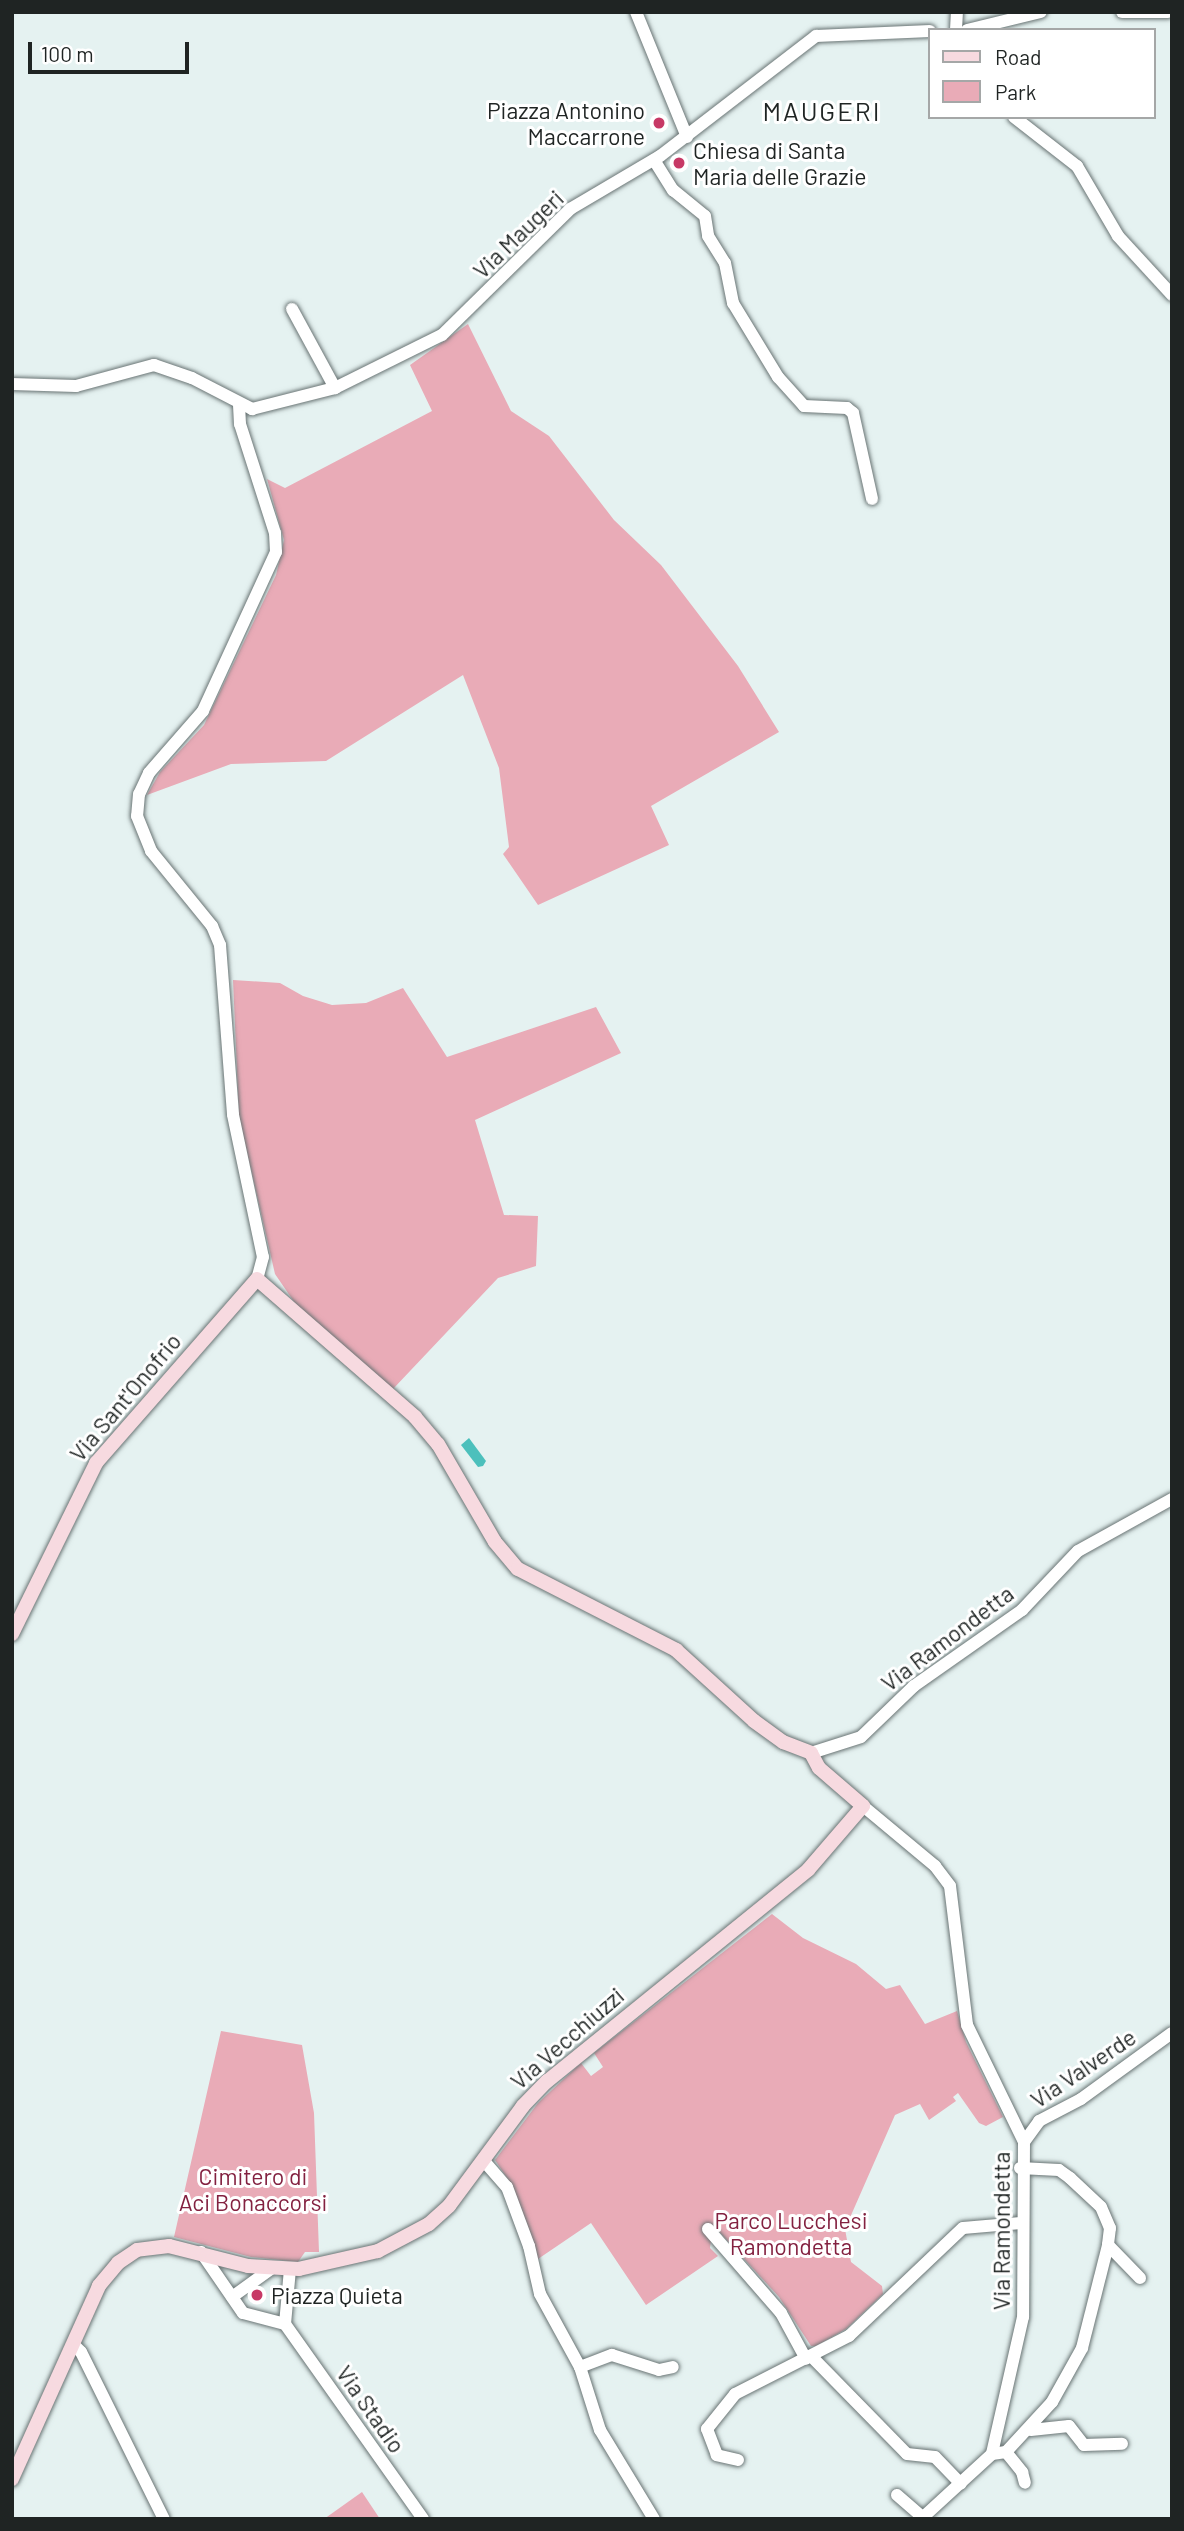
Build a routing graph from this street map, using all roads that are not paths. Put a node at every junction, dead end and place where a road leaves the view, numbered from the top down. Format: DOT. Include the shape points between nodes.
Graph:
graph roads {
  1 [pos="636,12"];
  2 [pos="1041,12"];
  3 [pos="1122,12"];
  4 [pos="1168,12"];
  5 [pos="989,28"];
  6 [pos="928,31"];
  7 [pos="1017,119"];
  8 [pos="687,137"];
  9 [pos="654,160"];
  10 [pos="1172,295"];
  11 [pos="292,309"];
  12 [pos="12,384"];
  13 [pos="335,388"];
  14 [pos="239,405"];
  15 [pos="872,499"];
  16 [pos="257,1279"];
  17 [pos="1172,1499"];
  18 [pos="12,1634"];
  19 [pos="811,1753"];
  20 [pos="863,1806"];
  21 [pos="1172,2033"];
  22 [pos="1024,2142"];
  23 [pos="484,2161"];
  24 [pos="1020,2168"];
  25 [pos="1021,2223"];
  26 [pos="708,2229"];
  27 [pos="1108,2245"];
  28 [pos="200,2252"];
  29 [pos="272,2268"];
  30 [pos="290,2269"];
  31 [pos="1140,2278"];
  32 [pos="232,2297"];
  33 [pos="285,2323"];
  34 [pos="73,2343"];
  35 [pos="809,2357"];
  36 [pos="580,2367"];
  37 [pos="673,2367"];
  38 [pos="1031,2430"];
  39 [pos="1122,2444"];
  40 [pos="1006,2452"];
  41 [pos="992,2454"];
  42 [pos="738,2460"];
  43 [pos="12,2479"];
  44 [pos="1025,2483"];
  45 [pos="961,2484"];
  46 [pos="897,2495"];
  47 [pos="923,2518"];
  48 [pos="164,2519"];
  49 [pos="423,2519"];
  50 [pos="654,2519"];
  1 -- 8 [label="street"];
  2 -- 5 [label="street"];
  3 -- 4 [label="street"];
  6 -- 8 [label="street, Via Maugeri" via="816,36"];
  7 -- 10 [label="street" via="1077,166 1118,236"];
  8 -- 9 [label="street, Via Maugeri"];
  9 -- 13 [label="street, Via Maugeri" via="570,209 442,335"];
  9 -- 15 [label="street" via="673,190 705,216 708,236 724,263 733,303 778,377 804,405 847,408 853,413"];
  11 -- 13 [label="street"];
  12 -- 14 [label="street" via="76,386 154,365 192,378"];
  13 -- 14 [label="street, Via Maugeri" via="274,407"];
  14 -- 16 [label="street" via="240,424 275,533 276,552 203,711 149,773 139,794 137,816 151,851 212,926 220,944 233,1115 263,1257"];
  16 -- 18 [label="main road, Via Sant'Onofrio" via="96,1463"];
  16 -- 19 [label="main road" via="415,1417 449,1462 495,1542 518,1569 676,1650 754,1721 783,1742"];
  17 -- 19 [label="street, Via Ramondetta" via="1078,1551 1022,1610 914,1686 861,1737"];
  19 -- 20 [label="main road" via="819,1768"];
  20 -- 22 [label="street, Via Ramondetta" via="935,1866 950,1886 967,2025"];
  20 -- 23 [label="main road, Via Vecchiuzzi" via="808,1870 547,2081"];
  21 -- 22 [label="street, Via Valverde" via="1081,2099 1039,2121"];
  22 -- 24 [label="street, Via Ramondetta"];
  23 -- 30 [label="main road, Via Vecchiuzzi" via="449,2206 402,2240 354,2258"];
  23 -- 36 [label="street" via="506,2187 529,2246 540,2294"];
  24 -- 25 [label="street, Via Ramondetta"];
  24 -- 27 [label="street" via="1059,2170 1070,2178 1107,2217"];
  25 -- 35 [label="street" via="963,2228 849,2336"];
  25 -- 41 [label="street, Via Ramondetta" via="1023,2317"];
  26 -- 35 [label="street" via="781,2313"];
  27 -- 31 [label="street"];
  27 -- 38 [label="street" via="1082,2348"];
  28 -- 29 [label="main road, Via Vecchiuzzi"];
  28 -- 32 [label="street"];
  28 -- 34 [label="main road, Via Vecchiuzzi" via="149,2247 127,2256 99,2286"];
  29 -- 30 [label="main road, Via Vecchiuzzi"];
  29 -- 32 [label="street"];
  30 -- 33 [label="street"];
  32 -- 33 [label="street" via="243,2313"];
  33 -- 49 [label="street, Via Stadio"];
  34 -- 43 [label="main road, Via Vecchiuzzi"];
  34 -- 48 [label="street"];
  35 -- 42 [label="street" via="735,2394 708,2423 717,2455"];
  35 -- 45 [label="street" via="877,2420 907,2455 935,2456"];
  36 -- 37 [label="street" via="612,2355 659,2370"];
  36 -- 50 [label="street" via="600,2430"];
  38 -- 39 [label="street" via="1069,2426 1084,2445"];
  38 -- 40 [label="street"];
  40 -- 41 [label="street"];
  40 -- 44 [label="street"];
  41 -- 45 [label="street"];
  45 -- 47 [label="street"];
  46 -- 47 [label="street"];
}
